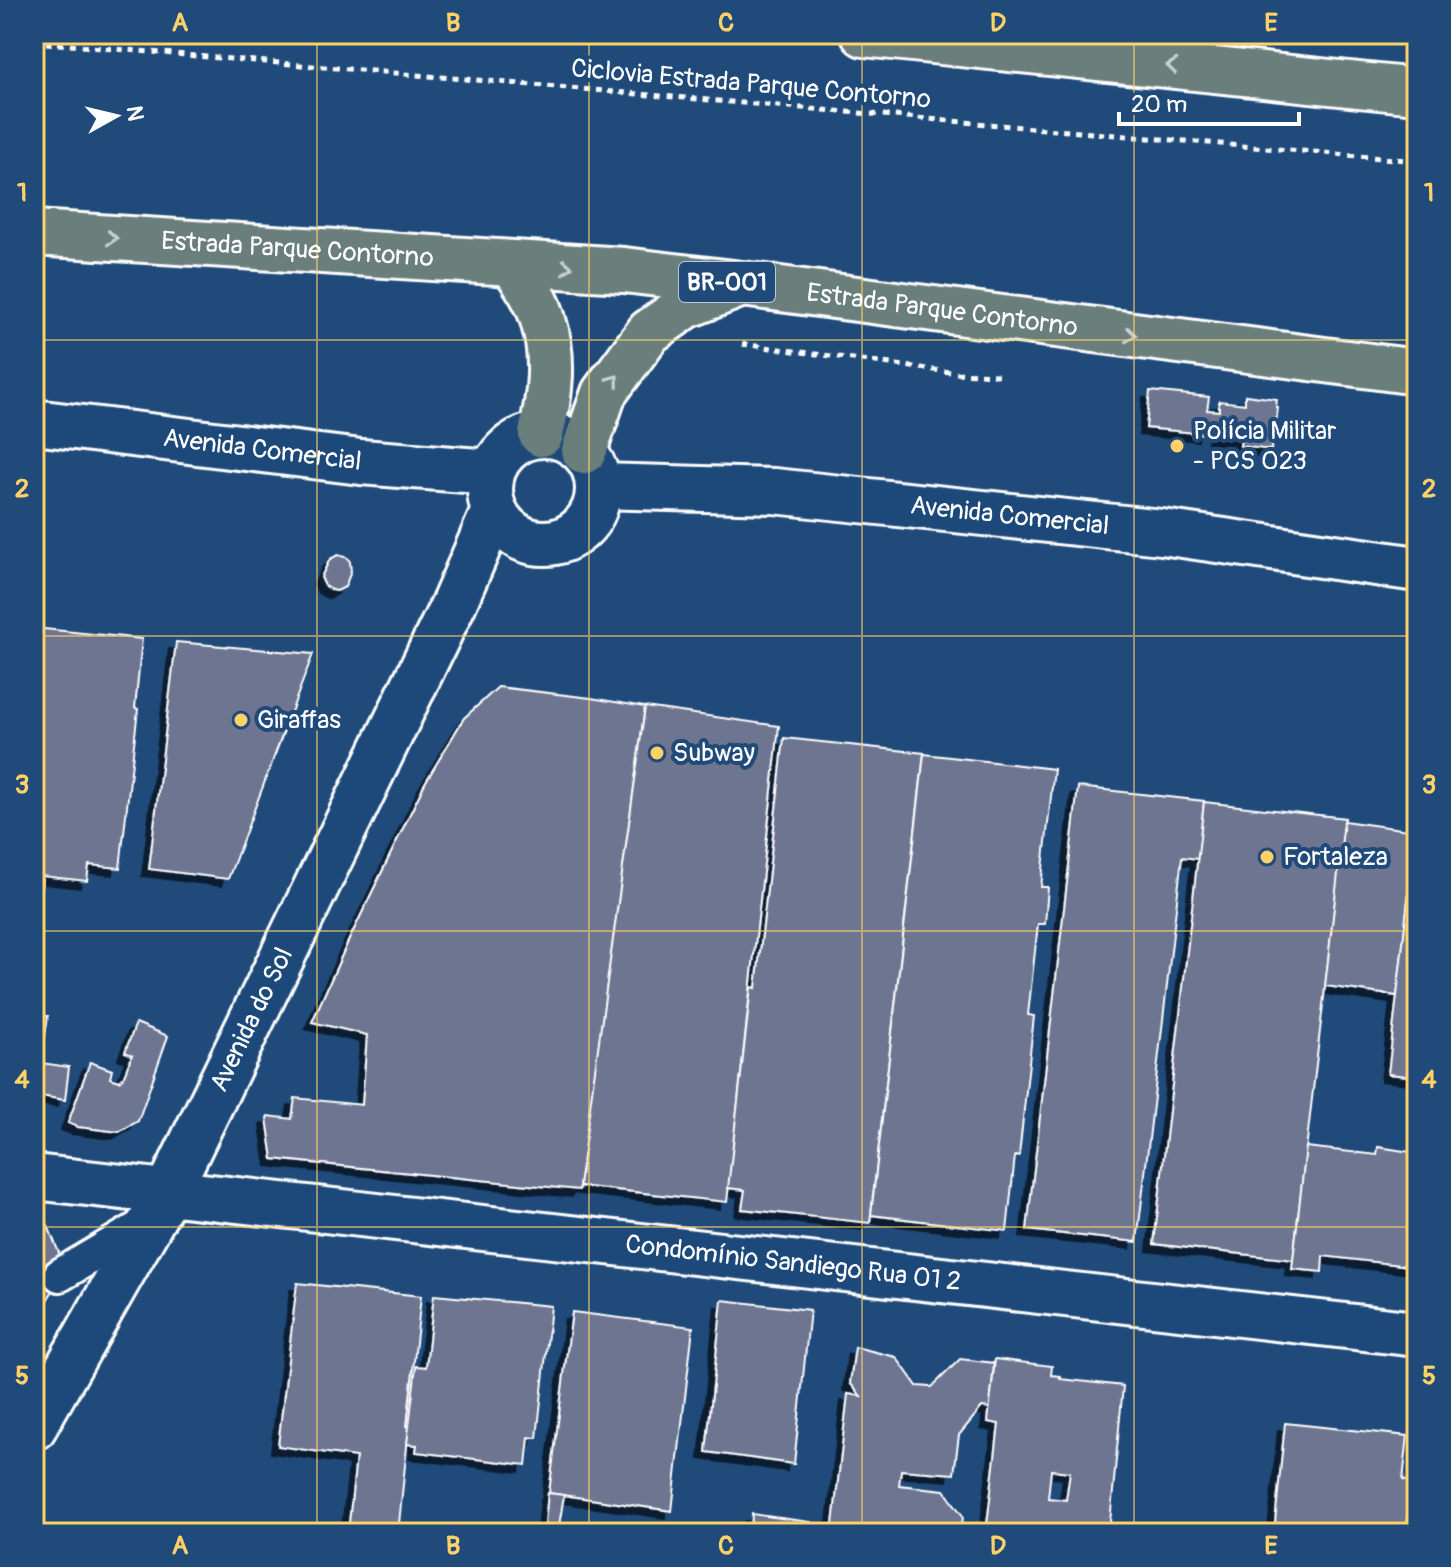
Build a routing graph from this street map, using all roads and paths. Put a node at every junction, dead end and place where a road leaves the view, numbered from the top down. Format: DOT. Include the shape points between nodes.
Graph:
graph roads {
  1 [pos="864,34"];
  2 [pos="34,42"];
  3 [pos="1417,91"];
  4 [pos="1417,161"];
  5 [pos="34,233"];
  6 [pos="513,264"];
  7 [pos="742,284"];
  8 [pos="1417,372"];
  9 [pos="34,422"];
  10 [pos="541,434"];
  11 [pos="591,469"];
  12 [pos="493,492"];
  13 [pos="545,543"];
  14 [pos="1417,569"];
  15 [pos="454,603"];
  16 [pos="34,1177"];
  17 [pos="160,1206"];
  18 [pos="60,1275"];
  19 [pos="1417,1334"];
  20 [pos="34,1427"];
  3 -- 1 [label="highway, one-way"];
  2 -- 4 [label="path, Ciclovia Estrada Parque Contorno"];
  5 -- 6 [label="highway, Estrada Parque Contorno / BR-001, one-way"];
  6 -- 7 [label="highway, Estrada Parque Contorno / BR-001, one-way"];
  6 -- 10 [label="highway" via="543,319 548,346 551,376"];
  7 -- 8 [label="highway, Estrada Parque Contorno / BR-001, one-way"];
  11 -- 7 [label="highway, one-way" via="604,393 649,332 686,306"];
  9 -- 12 [label="street, Avenida Comercial" via="361,462"];
  10 -- 11 [label="street" via="571,441"];
  10 -- 12 [label="street" via="525,437 500,457"];
  11 -- 13 [label="street" via="596,503 589,519 561,541"];
  11 -- 14 [label="street, Avenida Comercial" via="1162,532"];
  12 -- 13 [label="street" via="503,525 515,535"];
  12 -- 15 [label="street, Avenida do Sol"];
  13 -- 15 [label="street"];
  15 -- 17 [label="street, Avenida do Sol"];
  16 -- 17 [label="street, Condomínio Sandiego Rua 01 2"];
  17 -- 18 [label="lane"];
  17 -- 19 [label="street, Condomínio Sandiego Rua 01 2"];
  17 -- 20 [label="street, Avenida do Sol"];
}
